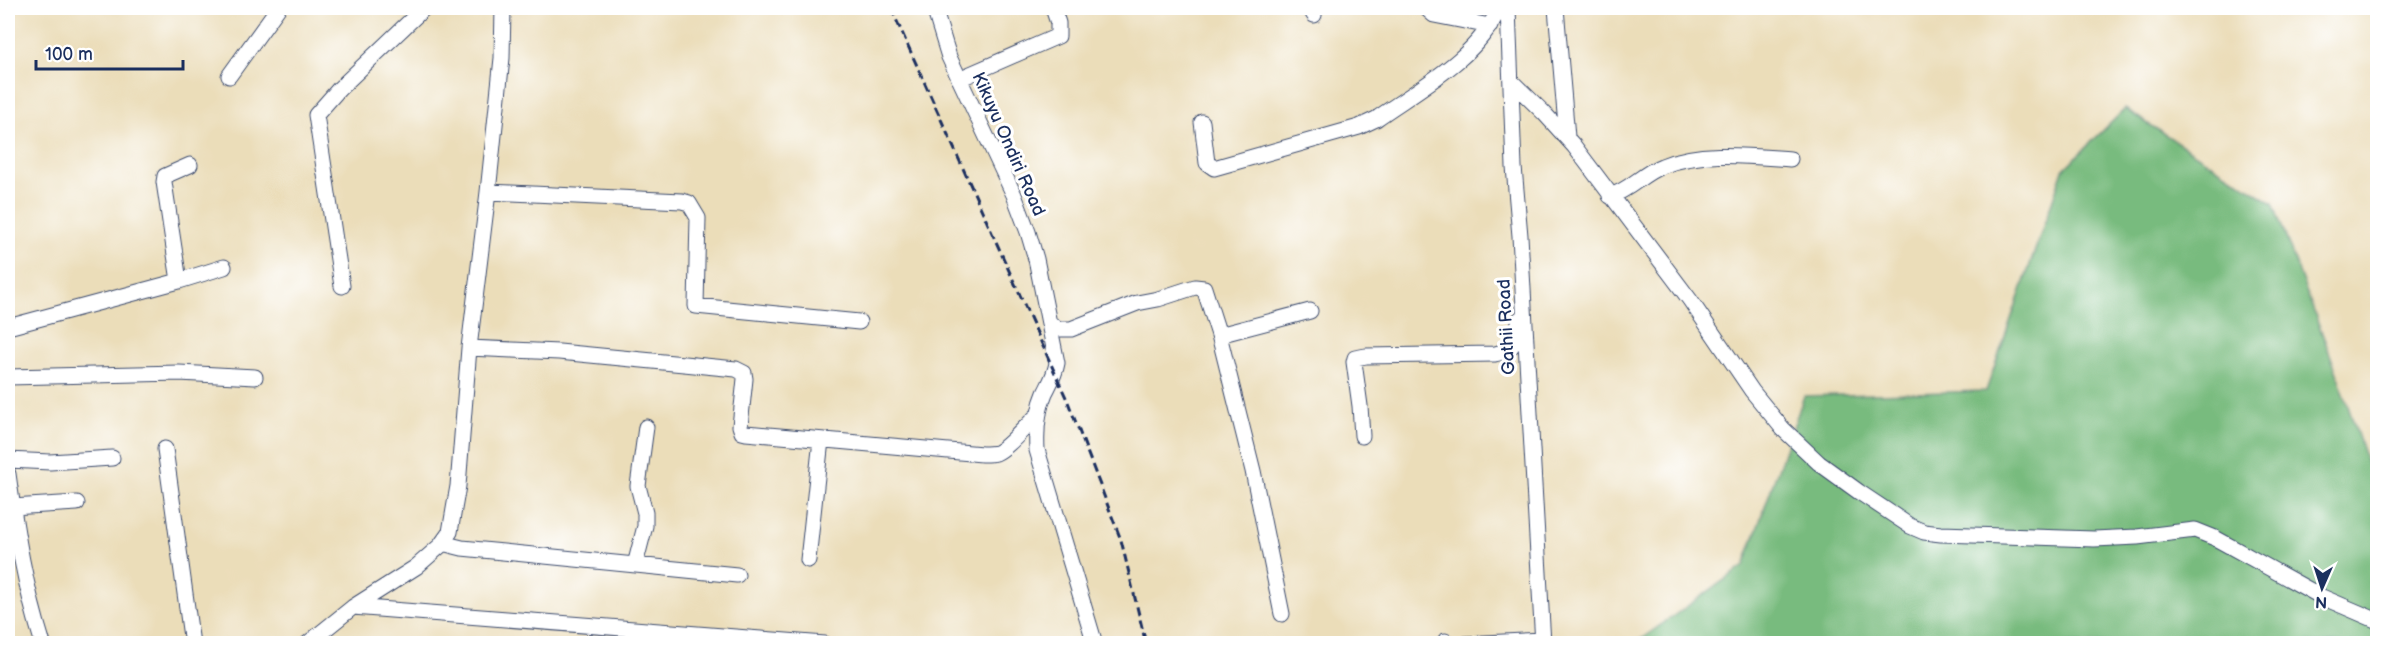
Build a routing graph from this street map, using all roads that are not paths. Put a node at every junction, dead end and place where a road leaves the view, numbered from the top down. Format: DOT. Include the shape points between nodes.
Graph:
graph roads {
  1 [pos="278,8"];
  2 [pos="424,8"];
  3 [pos="502,8"];
  4 [pos="934,8"];
  5 [pos="1053,8"];
  6 [pos="1426,8"];
  7 [pos="1499,8"];
  8 [pos="1508,8"];
  9 [pos="1556,8"];
  10 [pos="1490,26"];
  11 [pos="229,76"];
  12 [pos="959,79"];
  13 [pos="1510,81"];
  14 [pos="1202,122"];
  15 [pos="1567,137"];
  16 [pos="1790,159"];
  17 [pos="190,165"];
  18 [pos="488,192"];
  19 [pos="1611,196"];
  20 [pos="224,267"];
  21 [pos="179,280"];
  22 [pos="342,286"];
  23 [pos="1524,306"];
  24 [pos="1310,311"];
  25 [pos="859,322"];
  26 [pos="1049,323"];
  27 [pos="8,327"];
  28 [pos="1219,335"];
  29 [pos="469,348"];
  30 [pos="8,377"];
  31 [pos="255,377"];
  32 [pos="1039,414"];
  33 [pos="646,427"];
  34 [pos="1362,436"];
  35 [pos="821,440"];
  36 [pos="165,449"];
  37 [pos="112,458"];
  38 [pos="8,460"];
  39 [pos="8,474"];
  40 [pos="77,502"];
  41 [pos="12,507"];
  42 [pos="442,543"];
  43 [pos="808,560"];
  44 [pos="636,565"];
  45 [pos="737,575"];
  46 [pos="353,607"];
  47 [pos="1282,614"];
  48 [pos="2378,621"];
  49 [pos="650,636"];
  50 [pos="1543,642"];
  51 [pos="43,644"];
  52 [pos="192,644"];
  53 [pos="307,644"];
  54 [pos="825,644"];
  55 [pos="1095,644"];
  56 [pos="1465,644"];
  1 -- 11 [label="street"];
  2 -- 22 [label="street" via="316,115"];
  3 -- 18 [label="street" via="502,58"];
  4 -- 12 [label="street, Kikuyu Ondiri Road"];
  5 -- 12 [label="street" via="1059,36"];
  6 -- 10 [label="street" via="1434,15"];
  7 -- 10 [label="street"];
  8 -- 13 [label="street, Gathii Road"];
  9 -- 15 [label="street"];
  10 -- 14 [label="street" via="1467,53 1435,78 1376,119 1337,135 1211,168"];
  12 -- 26 [label="street, Kikuyu Ondiri Road" via="1018,205 1036,259"];
  13 -- 15 [label="street"];
  13 -- 23 [label="street, Gathii Road"];
  15 -- 19 [label="street"];
  16 -- 19 [label="street" via="1754,156 1678,161 1653,170"];
  17 -- 21 [label="street" via="169,173 164,182"];
  18 -- 25 [label="street" via="689,203 698,218 696,306"];
  18 -- 29 [label="street"];
  19 -- 48 [label="street" via="1783,429 1839,478 1910,526 1941,534 2094,539 2195,530 2322,597"];
  20 -- 21 [label="street"];
  21 -- 27 [label="street"];
  23 -- 34 [label="street" via="1515,341 1505,352 1355,358"];
  23 -- 50 [label="street, Gathii Road"];
  24 -- 28 [label="street"];
  26 -- 28 [label="street" via="1059,329 1071,329 1137,303 1201,286"];
  26 -- 32 [label="street, Kikuyu Ondiri Road" via="1056,374"];
  28 -- 47 [label="street" via="1253,471"];
  29 -- 35 [label="street" via="559,352 736,369 744,373 745,379 742,432"];
  29 -- 42 [label="street" via="456,505 450,532"];
  30 -- 31 [label="street" via="179,373"];
  32 -- 35 [label="street" via="1008,445 989,454"];
  32 -- 55 [label="street, Kikuyu Ondiri Road" via="1037,450"];
  33 -- 44 [label="street" via="638,486 645,526"];
  35 -- 43 [label="street"];
  36 -- 52 [label="street"];
  37 -- 38 [label="street"];
  39 -- 41 [label="street"];
  40 -- 41 [label="street"];
  41 -- 51 [label="street" via="26,583"];
  42 -- 44 [label="street"];
  42 -- 46 [label="street" via="416,567"];
  44 -- 45 [label="street"];
  46 -- 49 [label="street"];
  46 -- 53 [label="street"];
  49 -- 54 [label="street"];
  50 -- 56 [label="street"];
}
